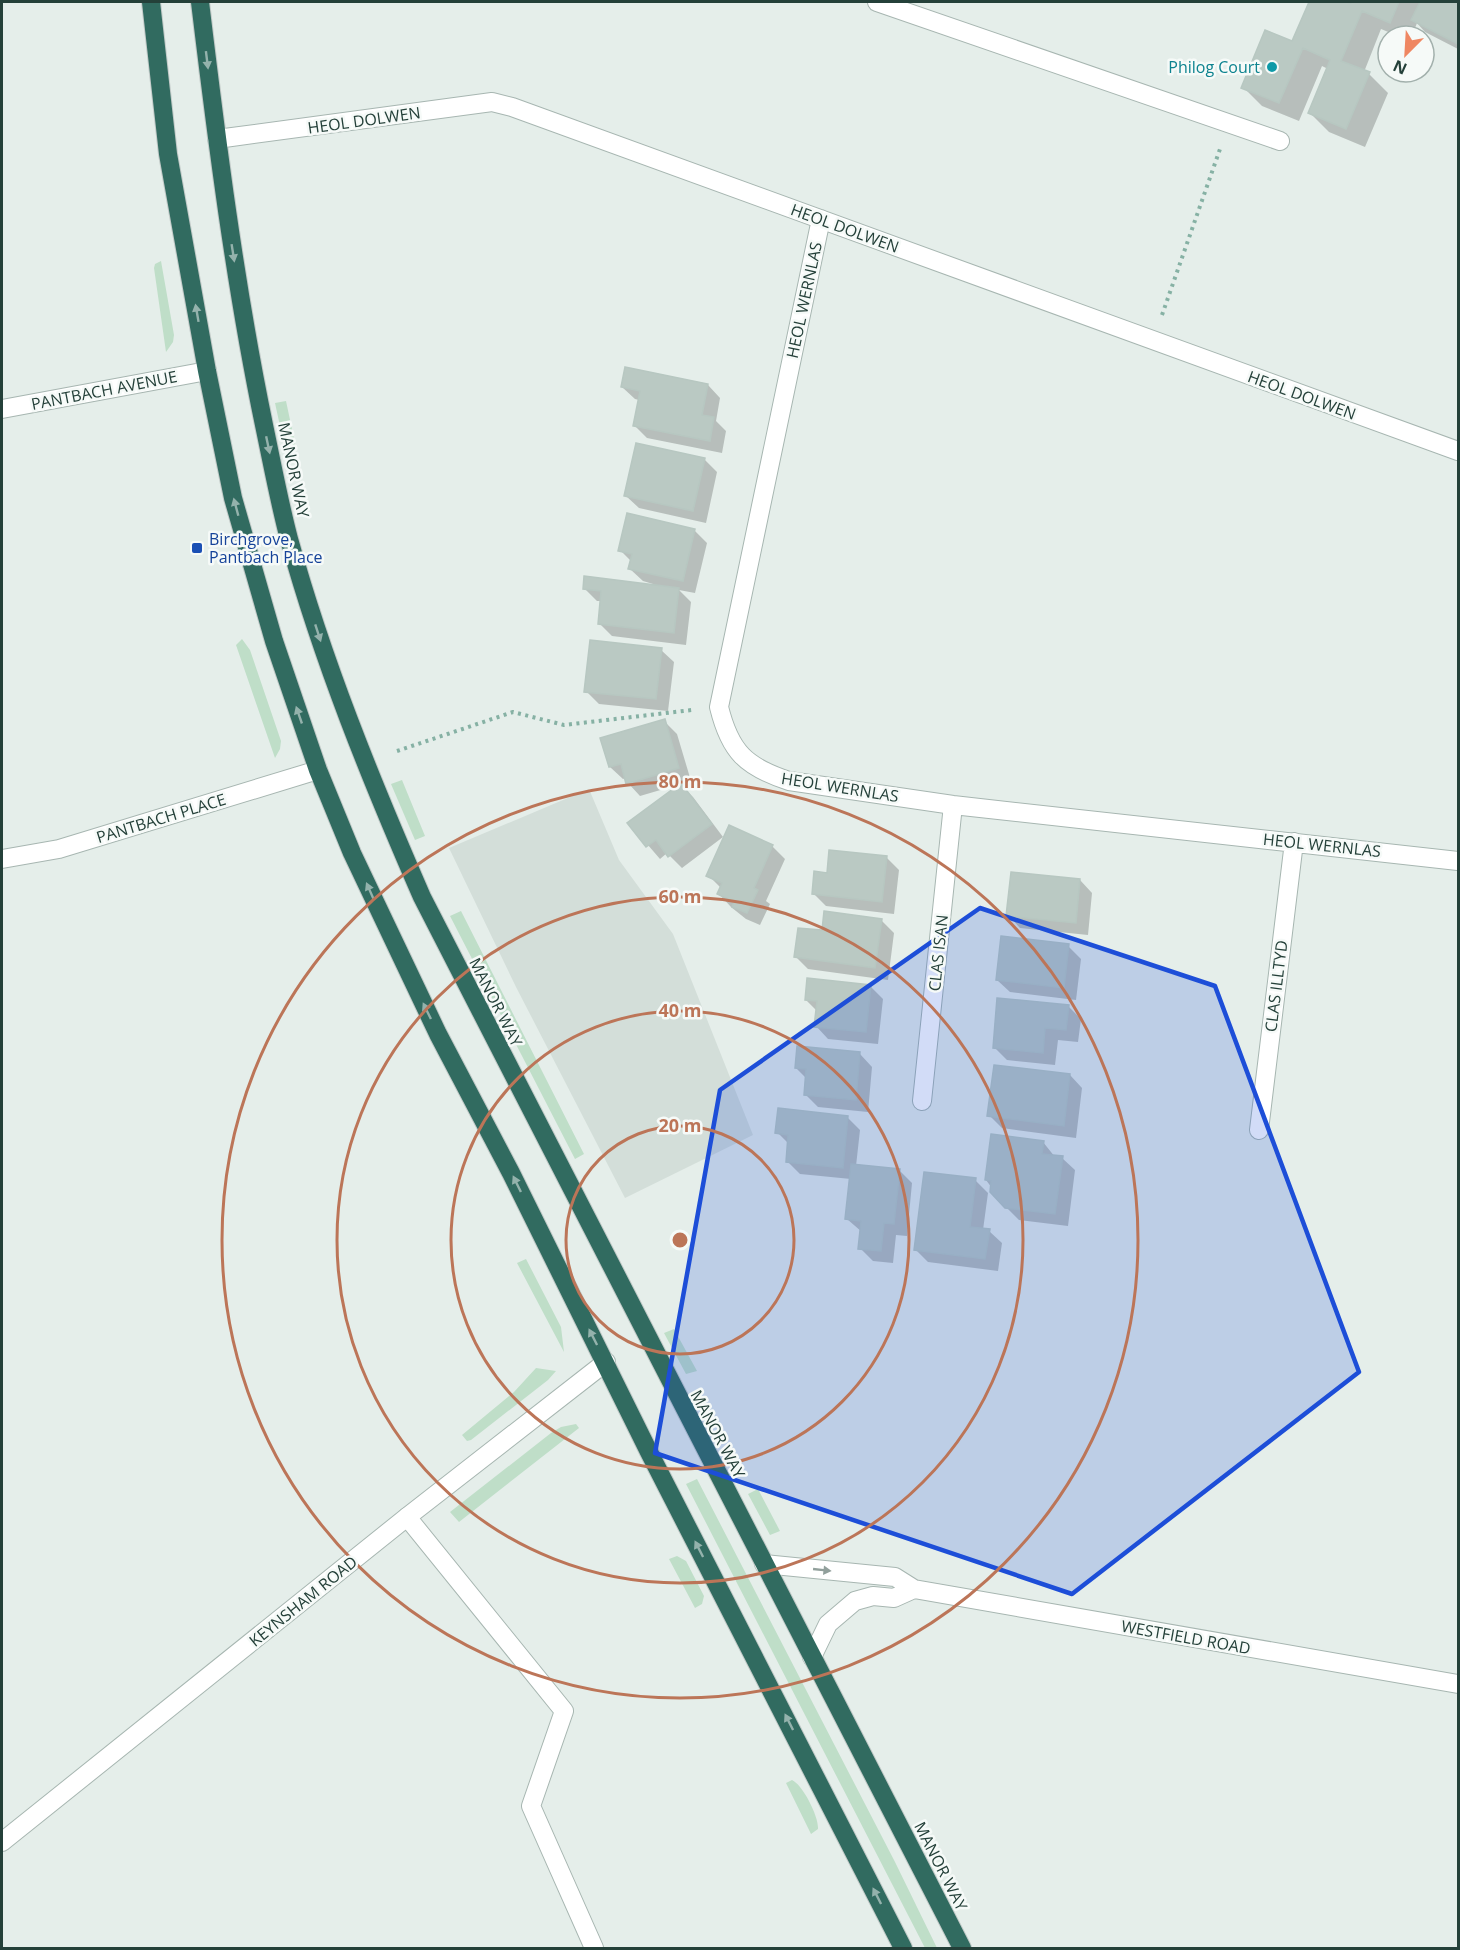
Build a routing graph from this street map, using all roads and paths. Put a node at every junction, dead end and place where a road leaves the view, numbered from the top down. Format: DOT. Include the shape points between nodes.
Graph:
graph roads {
  1 [pos="151,2"];
  2 [pos="200,2"];
  3 [pos="877,2"];
  4 [pos="1229,124"];
  5 [pos="217,139"];
  6 [pos="1280,141"];
  7 [pos="821,219"];
  8 [pos="1152,341"];
  9 [pos="207,371"];
  10 [pos="2,409"];
  11 [pos="1458,452"];
  12 [pos="719,707"];
  13 [pos="397,751"];
  14 [pos="318,770"];
  15 [pos="954,805"];
  16 [pos="1294,842"];
  17 [pos="2,859"];
  18 [pos="1458,861"];
  19 [pos="922,1101"];
  20 [pos="1259,1130"];
  21 [pos="606,1362"];
  22 [pos="407,1517"];
  23 [pos="764,1564"];
  24 [pos="914,1589"];
  25 [pos="812,1657"];
  26 [pos="1458,1684"];
  27 [pos="2,1842"];
  28 [pos="594,1948"];
  29 [pos="903,1948"];
  30 [pos="962,1948"];
  9 -- 1 [label="highway, one-way" via="168,154"];
  2 -- 5 [label="highway, MANOR WAY, one-way"];
  3 -- 4 [label="street"];
  4 -- 6 [label="street"];
  4 -- 8 [label="path"];
  5 -- 7 [label="street, HEOL DOLWEN" via="492,102"];
  5 -- 23 [label="highway, MANOR WAY, one-way" via="243,316 289,537 347,715 422,897"];
  7 -- 8 [label="street, HEOL DOLWEN"];
  7 -- 12 [label="street, HEOL WERNLAS"];
  8 -- 11 [label="street, HEOL DOLWEN"];
  9 -- 10 [label="street, PANTBACH AVENUE"];
  14 -- 9 [label="highway, one-way" via="251,563 233,498"];
  12 -- 13 [label="path" via="564,725 513,712"];
  12 -- 15 [label="street, HEOL WERNLAS" via="724,730 737,752 763,772 789,781"];
  14 -- 17 [label="street, PANTBACH PLACE" via="59,849"];
  21 -- 14 [label="highway, one-way" via="394,945"];
  15 -- 16 [label="street, HEOL WERNLAS"];
  15 -- 19 [label="street, CLAS ISAN"];
  16 -- 18 [label="street, HEOL WERNLAS"];
  16 -- 20 [label="street, CLAS ILLTYD"];
  21 -- 22 [label="street, KEYNSHAM ROAD"];
  29 -- 21 [label="highway, one-way"];
  22 -- 27 [label="street, KEYNSHAM ROAD"];
  22 -- 28 [label="street" via="564,1711 531,1806"];
  23 -- 24 [label="street, WESTFIELD ROAD, one-way" via="895,1577"];
  23 -- 25 [label="highway, MANOR WAY"];
  24 -- 25 [label="street, WESTFIELD ROAD" via="894,1598 873,1596 855,1601 828,1624"];
  24 -- 26 [label="street, WESTFIELD ROAD"];
  25 -- 30 [label="highway, MANOR WAY"];
}
